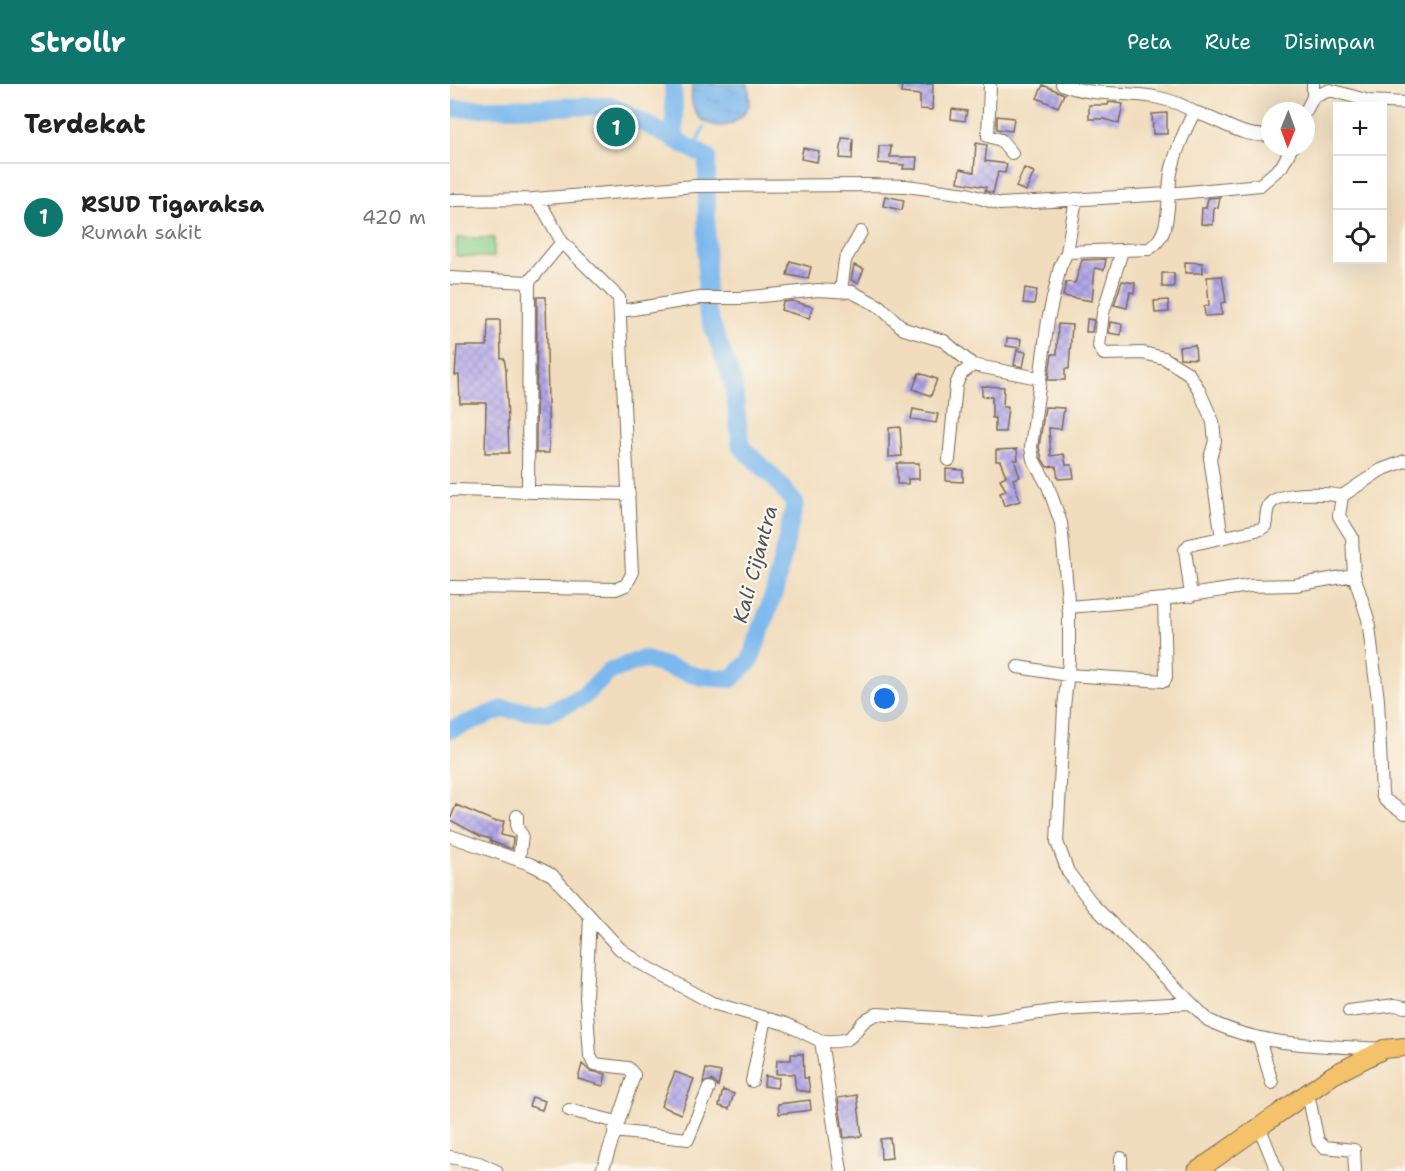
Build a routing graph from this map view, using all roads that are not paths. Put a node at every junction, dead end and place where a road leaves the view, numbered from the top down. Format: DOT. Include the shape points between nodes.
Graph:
graph roads {
  1 [pos="991,84"];
  2 [pos="1062,84"];
  3 [pos="1313,84"];
  4 [pos="1312,97"];
  5 [pos="1310,102"];
  6 [pos="1405,103"];
  7 [pos="1194,112"];
  8 [pos="1261,136"];
  9 [pos="1012,153"];
  10 [pos="1287,156"];
  11 [pos="1168,194"];
  12 [pos="534,199"];
  13 [pos="1076,199"];
  14 [pos="450,200"];
  15 [pos="861,232"];
  16 [pos="562,242"];
  17 [pos="1122,251"];
  18 [pos="1067,252"];
  19 [pos="450,278"];
  20 [pos="529,282"];
  21 [pos="841,291"];
  22 [pos="621,311"];
  23 [pos="973,365"];
  24 [pos="1038,378"];
  25 [pos="948,460"];
  26 [pos="1405,461"];
  27 [pos="450,490"];
  28 [pos="528,492"];
  29 [pos="629,494"];
  30 [pos="1342,496"];
  31 [pos="1222,538"];
  32 [pos="1354,575"];
  33 [pos="450,587"];
  34 [pos="1191,596"];
  35 [pos="1164,599"];
  36 [pos="1068,607"];
  37 [pos="1018,667"];
  38 [pos="1067,675"];
  39 [pos="1405,813"];
  40 [pos="517,816"];
  41 [pos="450,836"];
  42 [pos="519,860"];
  43 [pos="590,917"];
  44 [pos="1189,1003"];
  45 [pos="1405,1007"];
  46 [pos="1349,1011"];
  47 [pos="765,1018"];
  48 [pos="1259,1038"];
  49 [pos="821,1041"];
  50 [pos="1405,1047"];
  51 [pos="1384,1049"];
  52 [pos="752,1081"];
  53 [pos="1272,1083"];
  54 [pos="709,1088"];
  55 [pos="1308,1094"];
  56 [pos="569,1110"];
  57 [pos="615,1126"];
  58 [pos="1259,1126"];
  59 [pos="450,1157"];
  60 [pos="1121,1158"];
  61 [pos="496,1171"];
  62 [pos="602,1171"];
  63 [pos="841,1171"];
  64 [pos="1121,1171"];
  65 [pos="1197,1171"];
  66 [pos="1277,1171"];
  67 [pos="1354,1171"];
  1 -- 9 [label="street" via="988,136 1001,140"];
  2 -- 7 [label="street" via="1075,90 1121,91 1178,101"];
  3 -- 4 [label="street"];
  4 -- 5 [label="street"];
  4 -- 6 [label="street" via="1330,90 1368,101"];
  7 -- 8 [label="street" via="1238,133"];
  7 -- 11 [label="street" via="1183,134"];
  10 -- 11 [label="street" via="1282,166 1260,185"];
  11 -- 13 [label="street"];
  11 -- 17 [label="street" via="1168,218 1159,243 1149,249"];
  12 -- 13 [label="street" via="695,186 906,186 967,194 1000,204"];
  12 -- 14 [label="street"];
  12 -- 16 [label="street"];
  13 -- 18 [label="street"];
  15 -- 21 [label="street" via="845,260"];
  16 -- 20 [label="street"];
  16 -- 22 [label="street" via="616,293"];
  17 -- 18 [label="street"];
  17 -- 31 [label="street" via="1103,313 1099,346 1104,354 1143,353 1164,358 1188,373 1213,422 1215,441 1210,458"];
  18 -- 24 [label="street" via="1050,309"];
  19 -- 20 [label="street"];
  20 -- 28 [label="street"];
  21 -- 22 [label="street" via="700,298"];
  21 -- 23 [label="street" via="879,306 904,329 944,341"];
  22 -- 29 [label="street"];
  23 -- 24 [label="street"];
  23 -- 25 [label="street" via="961,374 956,385"];
  24 -- 36 [label="street" via="1031,447 1061,523"];
  26 -- 30 [label="street" via="1381,470"];
  27 -- 28 [label="street"];
  28 -- 29 [label="street"];
  29 -- 33 [label="street" via="632,574 626,585 616,589"];
  30 -- 31 [label="street" via="1304,493 1274,501 1269,506 1265,526"];
  30 -- 32 [label="street" via="1339,516 1352,537"];
  31 -- 34 [label="street" via="1186,548"];
  32 -- 34 [label="street"];
  32 -- 39 [label="street" via="1368,619 1378,700 1382,794"];
  34 -- 35 [label="street"];
  35 -- 36 [label="street"];
  35 -- 38 [label="street" via="1164,681"];
  36 -- 38 [label="street"];
  37 -- 38 [label="street"];
  38 -- 44 [label="street" via="1057,842 1068,872 1094,906"];
  40 -- 42 [label="street" via="517,828 522,835"];
  41 -- 42 [label="street"];
  42 -- 43 [label="street" via="552,875"];
  43 -- 47 [label="street" via="620,949 640,963 712,1003"];
  43 -- 57 [label="street" via="586,997 590,1056 594,1064 634,1071"];
  44 -- 48 [label="street" via="1225,1029"];
  44 -- 49 [label="street" via="1060,1010 985,1021 877,1014 865,1019 850,1039"];
  45 -- 46 [label="street"];
  47 -- 49 [label="street"];
  47 -- 52 [label="street"];
  48 -- 51 [label="street"];
  48 -- 53 [label="street"];
  49 -- 63 [label="street"];
  50 -- 51 [label="main road"];
  51 -- 55 [label="main road" via="1333,1075"];
  54 -- 57 [label="street" via="688,1139"];
  55 -- 58 [label="main road"];
  55 -- 67 [label="street" via="1318,1141 1324,1148 1354,1150"];
  56 -- 57 [label="street"];
  57 -- 62 [label="street"];
  58 -- 65 [label="main road"];
  58 -- 66 [label="street"];
  59 -- 61 [label="street"];
  60 -- 64 [label="street"];
}
